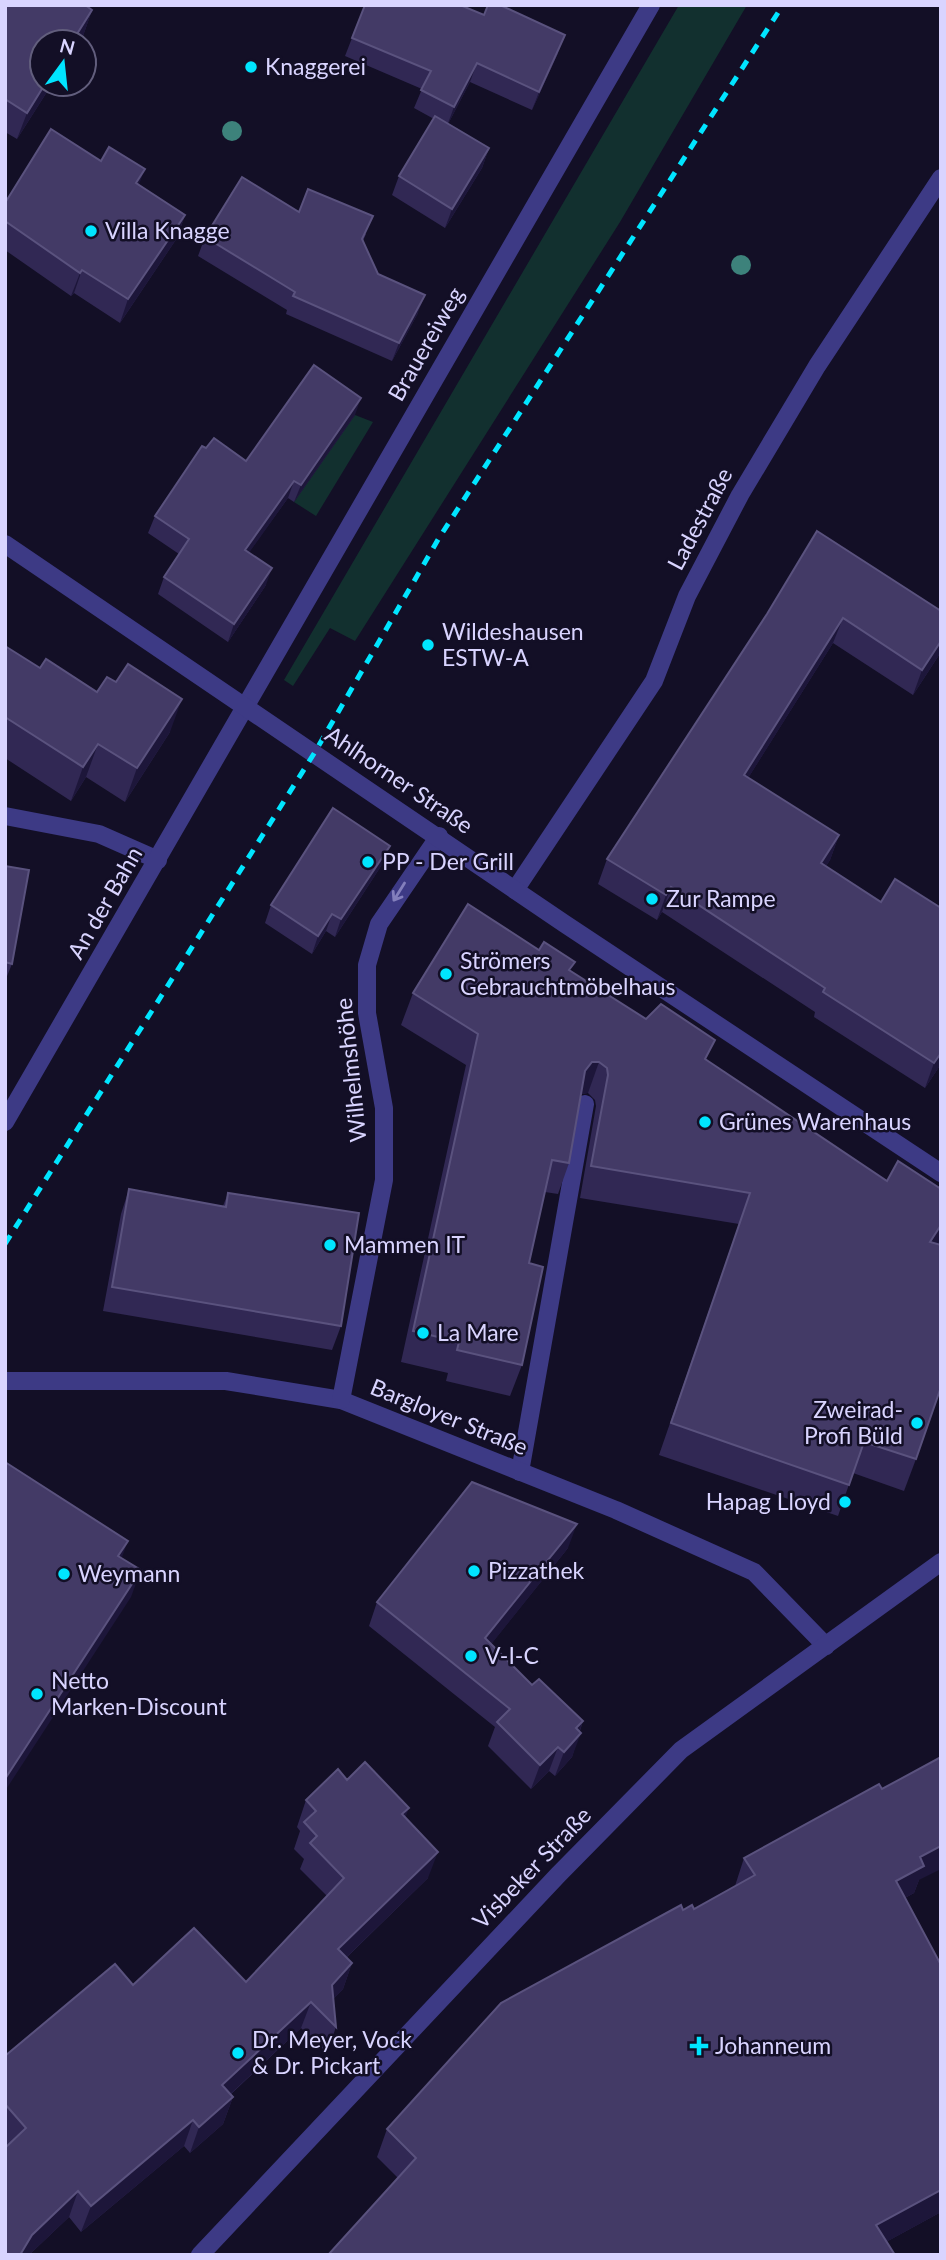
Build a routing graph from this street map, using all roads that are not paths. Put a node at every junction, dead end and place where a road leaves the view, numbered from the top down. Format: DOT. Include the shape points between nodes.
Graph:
graph roads {
  1 [pos="651,5"];
  2 [pos="941,178"];
  3 [pos="5,544"];
  4 [pos="244,707"];
  5 [pos="5,816"];
  6 [pos="439,836"];
  7 [pos="158,860"];
  8 [pos="515,890"];
  9 [pos="585,1104"];
  10 [pos="5,1122"];
  11 [pos="941,1173"];
  12 [pos="5,1381"];
  13 [pos="341,1400"];
  14 [pos="520,1472"];
  15 [pos="941,1562"];
  16 [pos="825,1646"];
  17 [pos="200,2255"];
  1 -- 4 [label="street, Brauereiweg"];
  2 -- 8 [label="street, Ladestraße" via="817,366 740,495 687,596 654,681"];
  3 -- 4 [label="street, Ahlhorner Straße"];
  4 -- 6 [label="street, Ahlhorner Straße"];
  4 -- 7 [label="street, An der Bahn"];
  5 -- 7 [label="street" via="99,834"];
  6 -- 8 [label="street, Ahlhorner Straße"];
  6 -- 13 [label="street, Wilhelmshöhe, one-way" via="379,924 367,965 367,1013 384,1108 384,1180"];
  7 -- 10 [label="street, An der Bahn"];
  8 -- 11 [label="street, Ahlhorner Straße"];
  9 -- 14 [label="street"];
  12 -- 13 [label="street, Bargloyer Straße" via="226,1381"];
  13 -- 14 [label="street, Bargloyer Straße"];
  14 -- 16 [label="street, Bargloyer Straße" via="754,1572"];
  15 -- 16 [label="street, Visbeker Straße"];
  16 -- 17 [label="street, Visbeker Straße" via="681,1750"];
}
